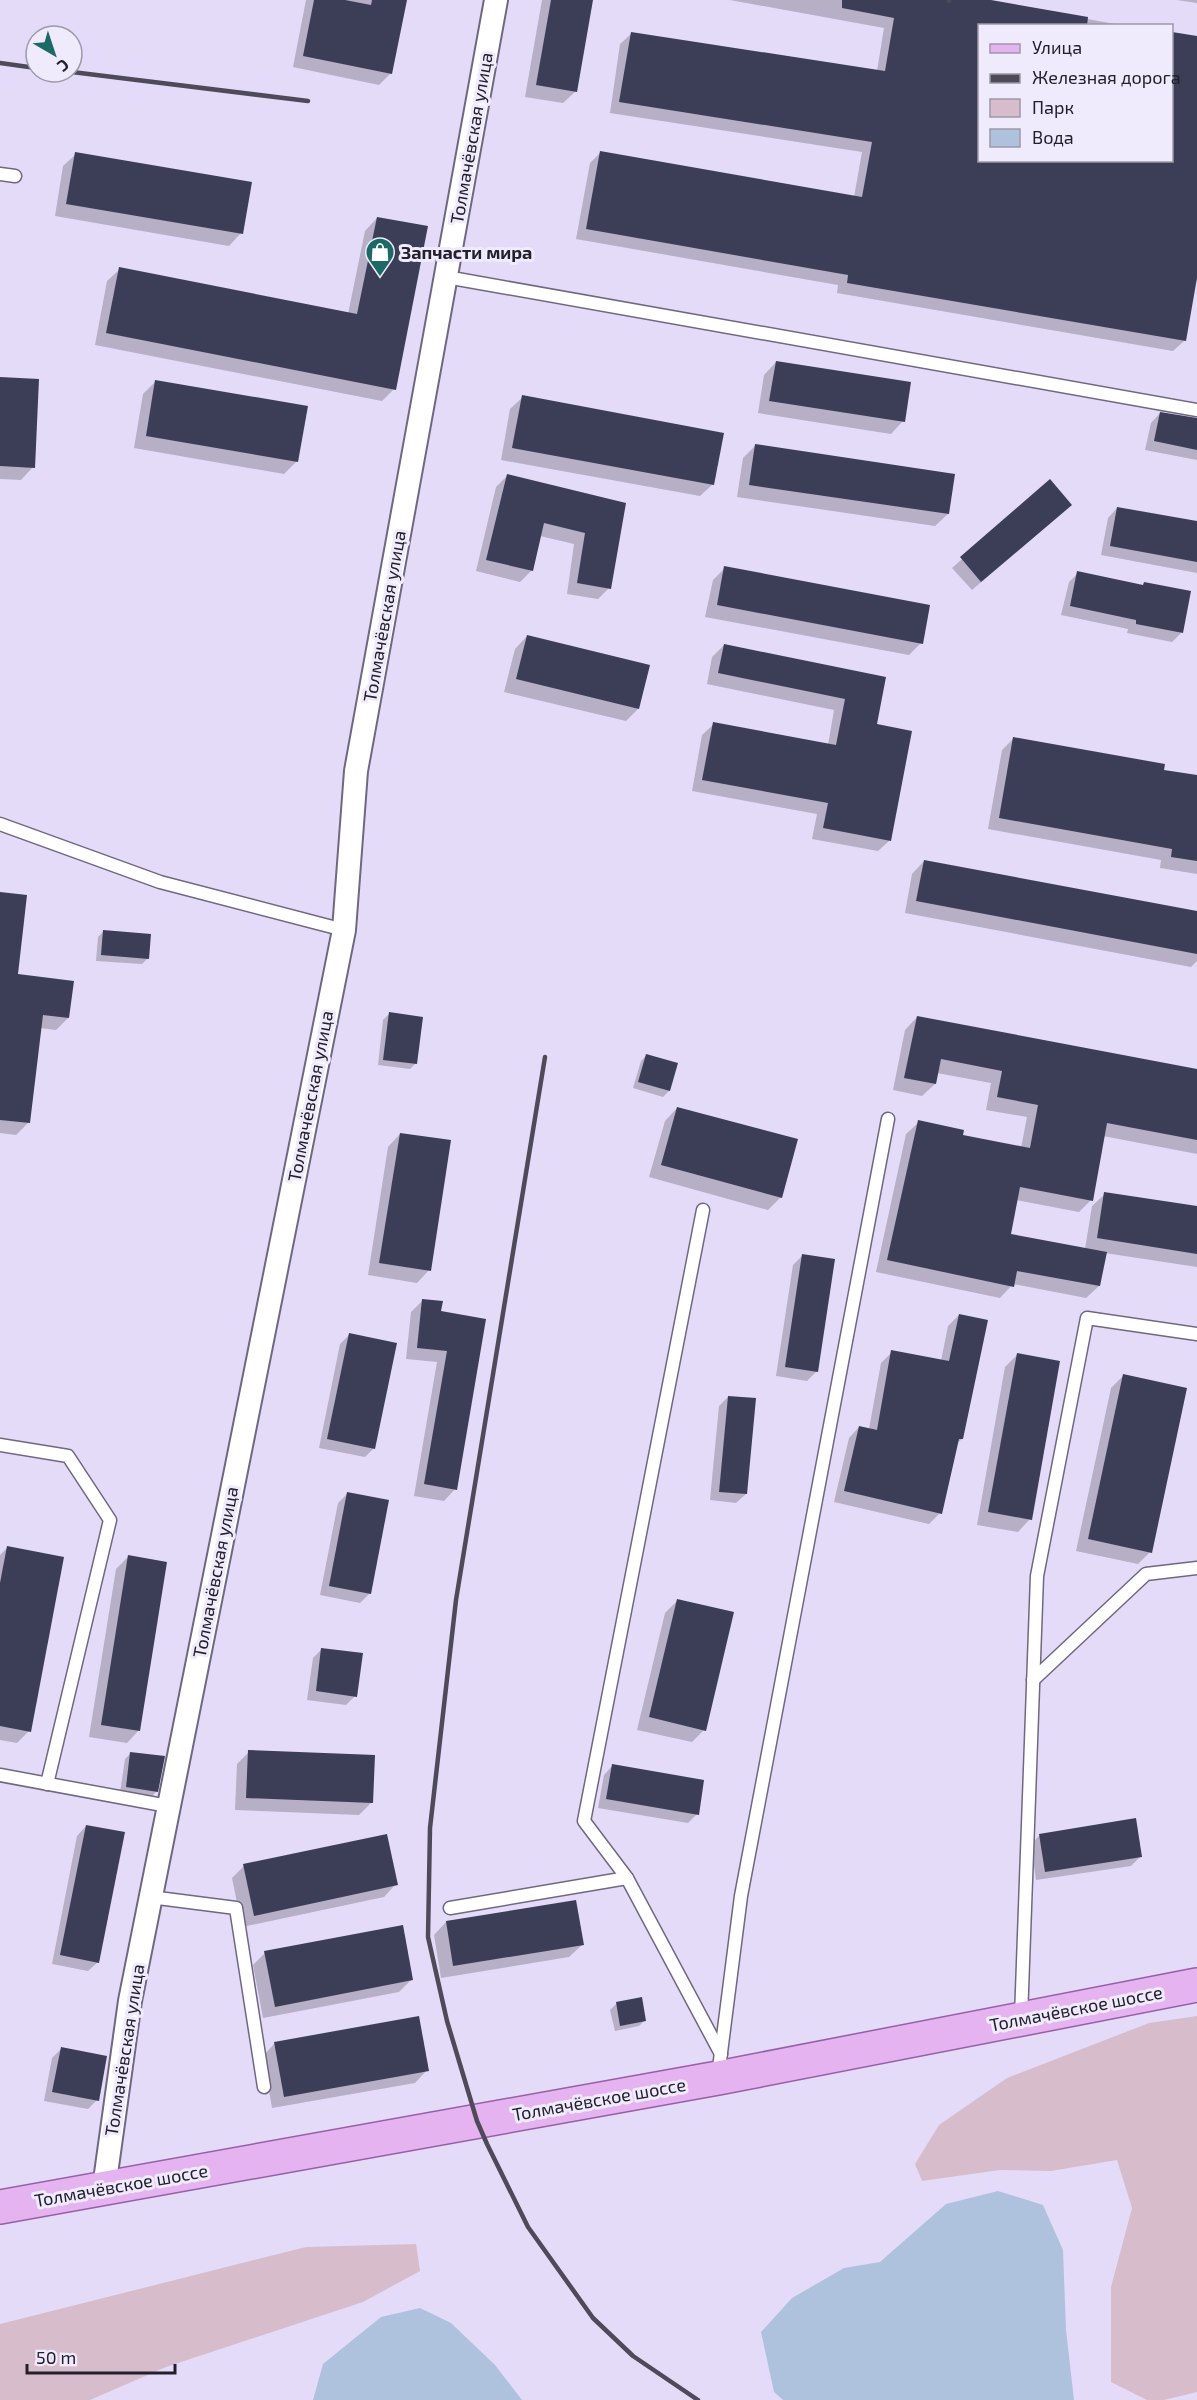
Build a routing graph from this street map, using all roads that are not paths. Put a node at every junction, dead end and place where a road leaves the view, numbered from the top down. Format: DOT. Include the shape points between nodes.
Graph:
graph roads {
  1 [pos="496,0"];
  2 [pos="0,174"];
  3 [pos="15,176"];
  4 [pos="446,278"];
  5 [pos="1197,410"];
  6 [pos="0,824"];
  7 [pos="344,930"];
  8 [pos="888,1119"];
  9 [pos="703,1210"];
  10 [pos="1197,1334"];
  11 [pos="0,1444"];
  12 [pos="1197,1568"];
  13 [pos="1033,1680"];
  14 [pos="0,1775"];
  15 [pos="47,1784"];
  16 [pos="168,1806"];
  17 [pos="627,1878"];
  18 [pos="150,1897"];
  19 [pos="450,1908"];
  20 [pos="1197,1985"];
  21 [pos="1021,2019"];
  22 [pos="719,2066"];
  23 [pos="264,2087"];
  24 [pos="104,2188"];
  25 [pos="0,2207"];
  1 -- 4 [label="street, Толмачёвская улица"];
  2 -- 3 [label="lane"];
  4 -- 5 [label="lane"];
  4 -- 7 [label="street, Толмачёвская улица" via="356,771"];
  6 -- 7 [label="lane" via="160,882"];
  7 -- 16 [label="street, Толмачёвская улица"];
  8 -- 22 [label="lane" via="741,1896"];
  9 -- 17 [label="lane" via="584,1821"];
  10 -- 13 [label="lane" via="1088,1318 1037,1576"];
  11 -- 15 [label="lane" via="68,1456 110,1520"];
  12 -- 13 [label="lane" via="1146,1574"];
  13 -- 21 [label="lane"];
  14 -- 15 [label="lane"];
  15 -- 16 [label="lane"];
  16 -- 18 [label="street, Толмачёвская улица"];
  17 -- 19 [label="lane"];
  17 -- 22 [label="lane"];
  18 -- 23 [label="lane" via="236,1908"];
  18 -- 24 [label="street, Толмачёвская улица" via="130,2001"];
  20 -- 21 [label="main road, Толмачёвское шоссе"];
  21 -- 22 [label="main road, Толмачёвское шоссе"];
  22 -- 24 [label="main road, Толмачёвское шоссе"];
  24 -- 25 [label="main road, Толмачёвское шоссе"];
}
